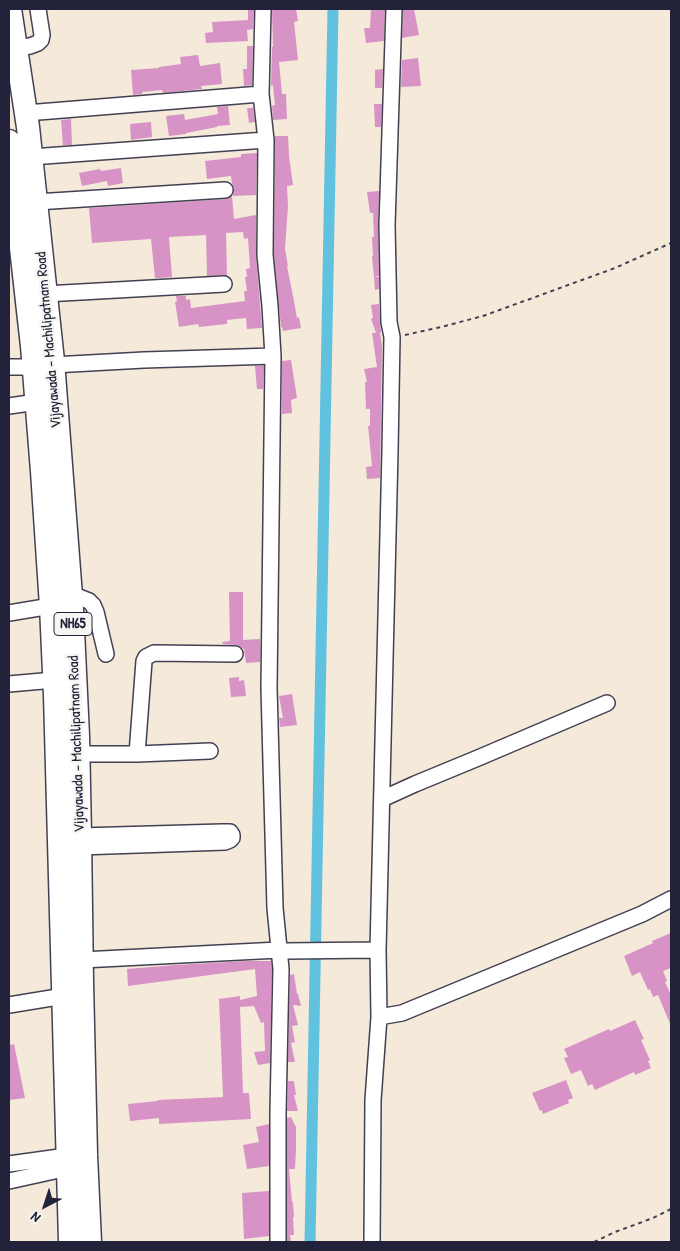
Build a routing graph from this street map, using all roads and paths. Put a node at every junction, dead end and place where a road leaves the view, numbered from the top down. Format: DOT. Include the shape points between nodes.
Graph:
graph roads {
  1 [pos="10,9"];
  2 [pos="38,9"];
  3 [pos="263,9"];
  4 [pos="394,9"];
  5 [pos="16,48"];
  6 [pos="261,94"];
  7 [pos="26,113"];
  8 [pos="266,140"];
  9 [pos="15,154"];
  10 [pos="225,190"];
  11 [pos="36,202"];
  12 [pos="671,243"];
  13 [pos="15,251"];
  14 [pos="224,284"];
  15 [pos="46,294"];
  16 [pos="392,337"];
  17 [pos="273,356"];
  18 [pos="43,366"];
  19 [pos="9,367"];
  20 [pos="37,402"];
  21 [pos="9,406"];
  22 [pos="71,594"];
  23 [pos="51,606"];
  24 [pos="9,613"];
  25 [pos="106,654"];
  26 [pos="234,654"];
  27 [pos="54,680"];
  28 [pos="9,684"];
  29 [pos="608,704"];
  30 [pos="210,750"];
  31 [pos="78,754"];
  32 [pos="137,754"];
  33 [pos="382,799"];
  34 [pos="80,842"];
  35 [pos="671,900"];
  36 [pos="371,950"];
  37 [pos="282,951"];
  38 [pos="82,960"];
  39 [pos="64,996"];
  40 [pos="9,1005"];
  41 [pos="378,1017"];
  42 [pos="67,1162"];
  43 [pos="9,1164"];
  44 [pos="9,1181"];
  45 [pos="671,1210"];
  46 [pos="70,1242"];
  47 [pos="90,1242"];
  48 [pos="278,1242"];
  49 [pos="372,1242"];
  50 [pos="594,1242"];
  1 -- 5 [label="highway, Vijayawada - Machilipatnam Road / NH65"];
  2 -- 5 [label="street" via="41,40"];
  3 -- 6 [label="street"];
  4 -- 16 [label="street" via="387,225"];
  5 -- 7 [label="highway, Vijayawada - Machilipatnam Road / NH65"];
  6 -- 7 [label="street"];
  6 -- 8 [label="street"];
  7 -- 9 [label="highway, Vijayawada - Machilipatnam Road / NH65"];
  8 -- 9 [label="street"];
  8 -- 17 [label="street" via="265,255"];
  9 -- 11 [label="highway, Vijayawada - Machilipatnam Road / NH65"];
  9 -- 13 [label="highway, Vijayawada - Machilipatnam Road / NH65"];
  10 -- 11 [label="street"];
  11 -- 15 [label="highway, Vijayawada - Machilipatnam Road / NH65"];
  12 -- 16 [label="path" via="615,268 483,316"];
  13 -- 18 [label="highway, Vijayawada - Machilipatnam Road / NH65"];
  14 -- 15 [label="street"];
  15 -- 18 [label="highway, Vijayawada - Machilipatnam Road / NH65"];
  16 -- 33 [label="street"];
  17 -- 18 [label="street"];
  17 -- 37 [label="street" via="269,688 274,889"];
  18 -- 19 [label="street"];
  18 -- 20 [label="highway, Vijayawada - Machilipatnam Road / NH65"];
  18 -- 22 [label="highway, Vijayawada - Machilipatnam Road / NH65"];
  20 -- 21 [label="street"];
  20 -- 23 [label="highway, Vijayawada - Machilipatnam Road / NH65"];
  22 -- 25 [label="street" via="93,604"];
  22 -- 31 [label="highway, Vijayawada - Machilipatnam Road / NH65"];
  23 -- 24 [label="street"];
  23 -- 27 [label="highway, Vijayawada - Machilipatnam Road / NH65"];
  26 -- 32 [label="street" via="154,653 146,657"];
  27 -- 28 [label="street"];
  27 -- 39 [label="highway, Vijayawada - Machilipatnam Road / NH65"];
  29 -- 33 [label="street"];
  30 -- 32 [label="street"];
  31 -- 32 [label="street"];
  31 -- 34 [label="highway, Vijayawada - Machilipatnam Road / NH65"];
  33 -- 36 [label="street"];
  34 -- 34 [label="street" via="222,832 232,835 224,842"];
  34 -- 38 [label="highway, Vijayawada - Machilipatnam Road / NH65"];
  35 -- 41 [label="street" via="402,1013"];
  36 -- 37 [label="street"];
  36 -- 41 [label="street"];
  37 -- 38 [label="street"];
  37 -- 48 [label="street"];
  38 -- 47 [label="highway, Vijayawada - Machilipatnam Road / NH65"];
  39 -- 40 [label="street"];
  39 -- 42 [label="highway, Vijayawada - Machilipatnam Road / NH65"];
  41 -- 49 [label="street" via="373,1100"];
  42 -- 43 [label="street"];
  42 -- 44 [label="street"];
  42 -- 46 [label="highway, Vijayawada - Machilipatnam Road / NH65"];
  45 -- 50 [label="path"];
}
